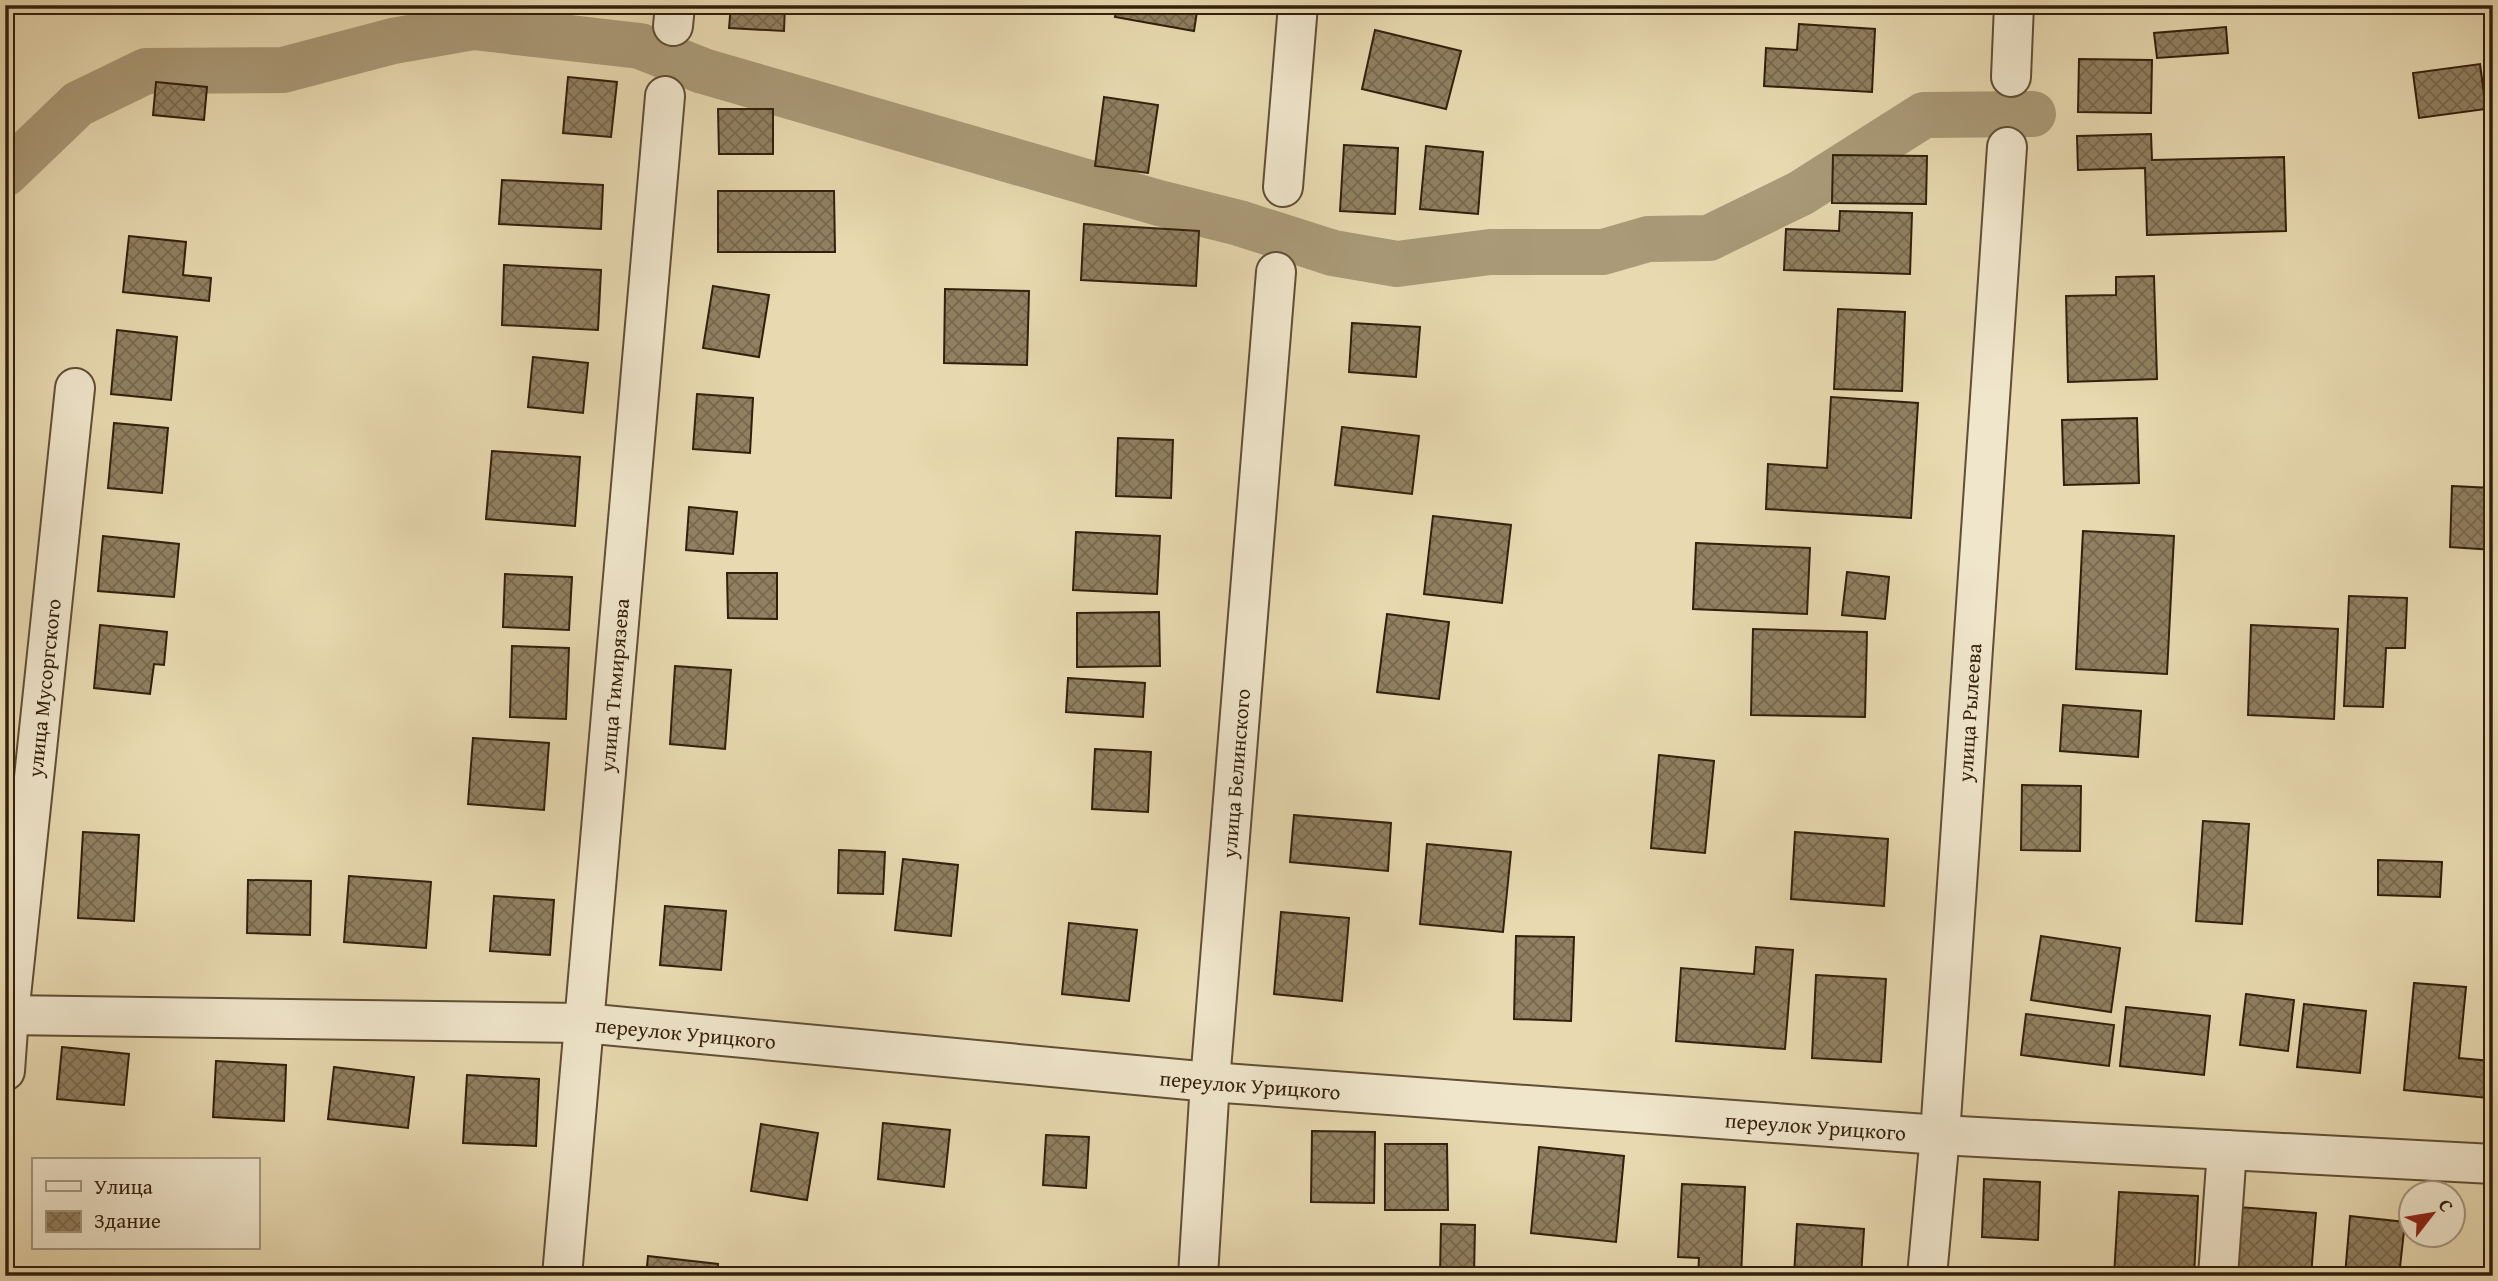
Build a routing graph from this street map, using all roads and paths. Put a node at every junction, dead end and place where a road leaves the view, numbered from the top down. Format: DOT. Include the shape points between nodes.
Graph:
graph roads {
  1 [pos="1298,5"];
  2 [pos="2014,5"];
  3 [pos="2011,77"];
  4 [pos="666,96"];
  5 [pos="2007,147"];
  6 [pos="1283,187"];
  7 [pos="1276,272"];
  8 [pos="75,388"];
  9 [pos="7,1015"];
  10 [pos="583,1023"];
  11 [pos="5,1071"];
  12 [pos="1210,1082"];
  13 [pos="1940,1135"];
  14 [pos="2227,1150"];
  15 [pos="2493,1164"];
  16 [pos="562,1276"];
  17 [pos="1198,1276"];
  18 [pos="1927,1276"];
  19 [pos="2218,1276"];
  1 -- 6 [label="street"];
  2 -- 3 [label="street"];
  4 -- 10 [label="street, улица Тимирязева"];
  5 -- 13 [label="street, улица Рылеева"];
  7 -- 12 [label="street, улица Белинского"];
  8 -- 9 [label="street, улица Мусоргского"];
  9 -- 10 [label="street, переулок Урицкого"];
  9 -- 11 [label="street, улица Мусоргского"];
  10 -- 12 [label="street, переулок Урицкого"];
  10 -- 16 [label="street, улица Тимирязева"];
  12 -- 13 [label="street, переулок Урицкого"];
  12 -- 17 [label="street, улица Белинского"];
  13 -- 14 [label="street, переулок Урицкого"];
  13 -- 18 [label="street, улица Рылеева"];
  14 -- 15 [label="street, переулок Урицкого"];
  14 -- 19 [label="street"];
}
